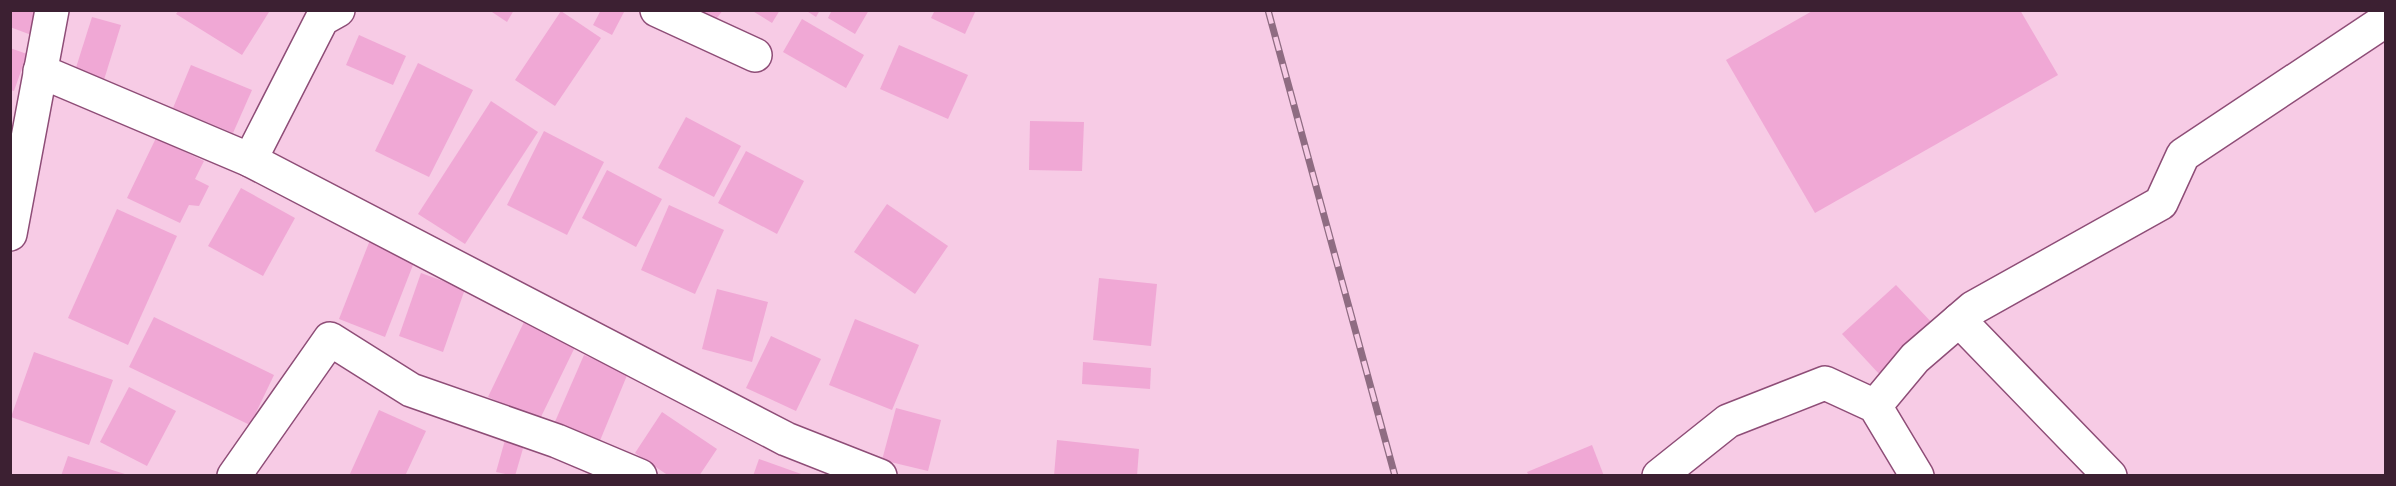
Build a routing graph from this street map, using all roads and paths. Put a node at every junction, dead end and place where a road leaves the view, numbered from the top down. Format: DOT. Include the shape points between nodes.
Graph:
graph roads {
  1 [pos="52,10"];
  2 [pos="338,10"];
  3 [pos="657,10"];
  4 [pos="2385,20"];
  5 [pos="755,55"];
  6 [pos="40,71"];
  7 [pos="250,159"];
  8 [pos="10,234"];
  9 [pos="1959,320"];
  10 [pos="1875,406"];
  11 [pos="234,476"];
  12 [pos="640,476"];
  13 [pos="880,476"];
  14 [pos="1659,476"];
  15 [pos="1917,476"];
  16 [pos="2110,476"];
  1 -- 6 [label="street"];
  2 -- 7 [label="street" via="322,19"];
  3 -- 5 [label="street"];
  4 -- 9 [label="street" via="2183,155 2161,203 1973,308"];
  6 -- 7 [label="street"];
  6 -- 8 [label="street"];
  7 -- 13 [label="street" via="786,439"];
  9 -- 10 [label="street" via="1915,358"];
  9 -- 16 [label="street"];
  10 -- 14 [label="street" via="1825,382 1728,421"];
  10 -- 15 [label="street"];
  11 -- 12 [label="street" via="330,339 411,390 557,441"];
}
